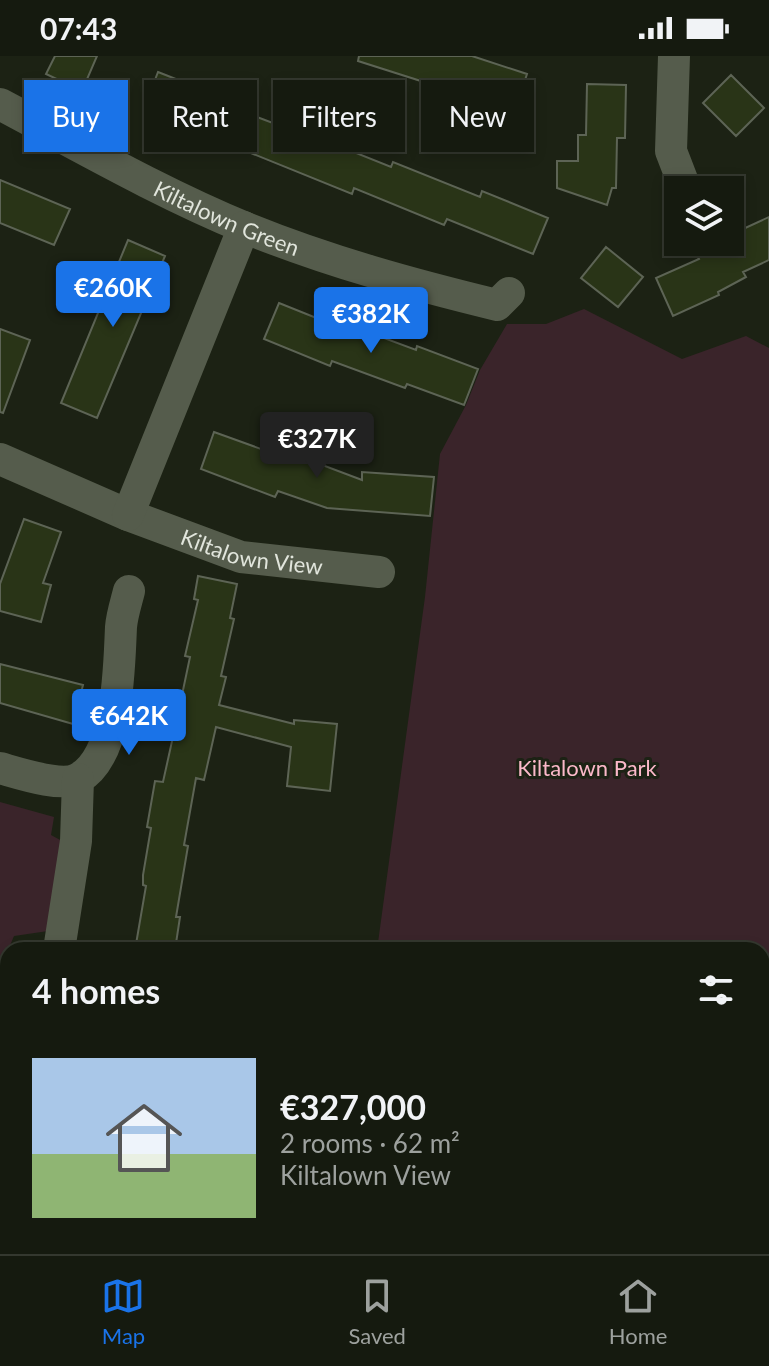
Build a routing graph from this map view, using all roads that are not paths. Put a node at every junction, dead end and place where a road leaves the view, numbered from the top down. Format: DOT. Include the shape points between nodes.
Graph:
graph roads {
  1 [pos="674,56"];
  2 [pos="0,104"];
  3 [pos="681,176"];
  4 [pos="244,227"];
  5 [pos="509,293"];
  6 [pos="0,459"];
  7 [pos="128,515"];
  8 [pos="379,572"];
  9 [pos="129,591"];
  10 [pos="0,768"];
  11 [pos="78,779"];
  12 [pos="60,942"];
  1 -- 3 [label="street" via="671,151"];
  2 -- 4 [label="street, Kiltalown Green"];
  4 -- 5 [label="street, Kiltalown Green" via="378,275 467,298 497,305"];
  4 -- 7 [label="street"];
  6 -- 7 [label="street, Kiltalown View"];
  7 -- 8 [label="street, Kiltalown View" via="241,557"];
  9 -- 11 [label="street" via="114,712 100,757"];
  10 -- 11 [label="street" via="47,780"];
  11 -- 12 [label="street" via="76,841"];
}
